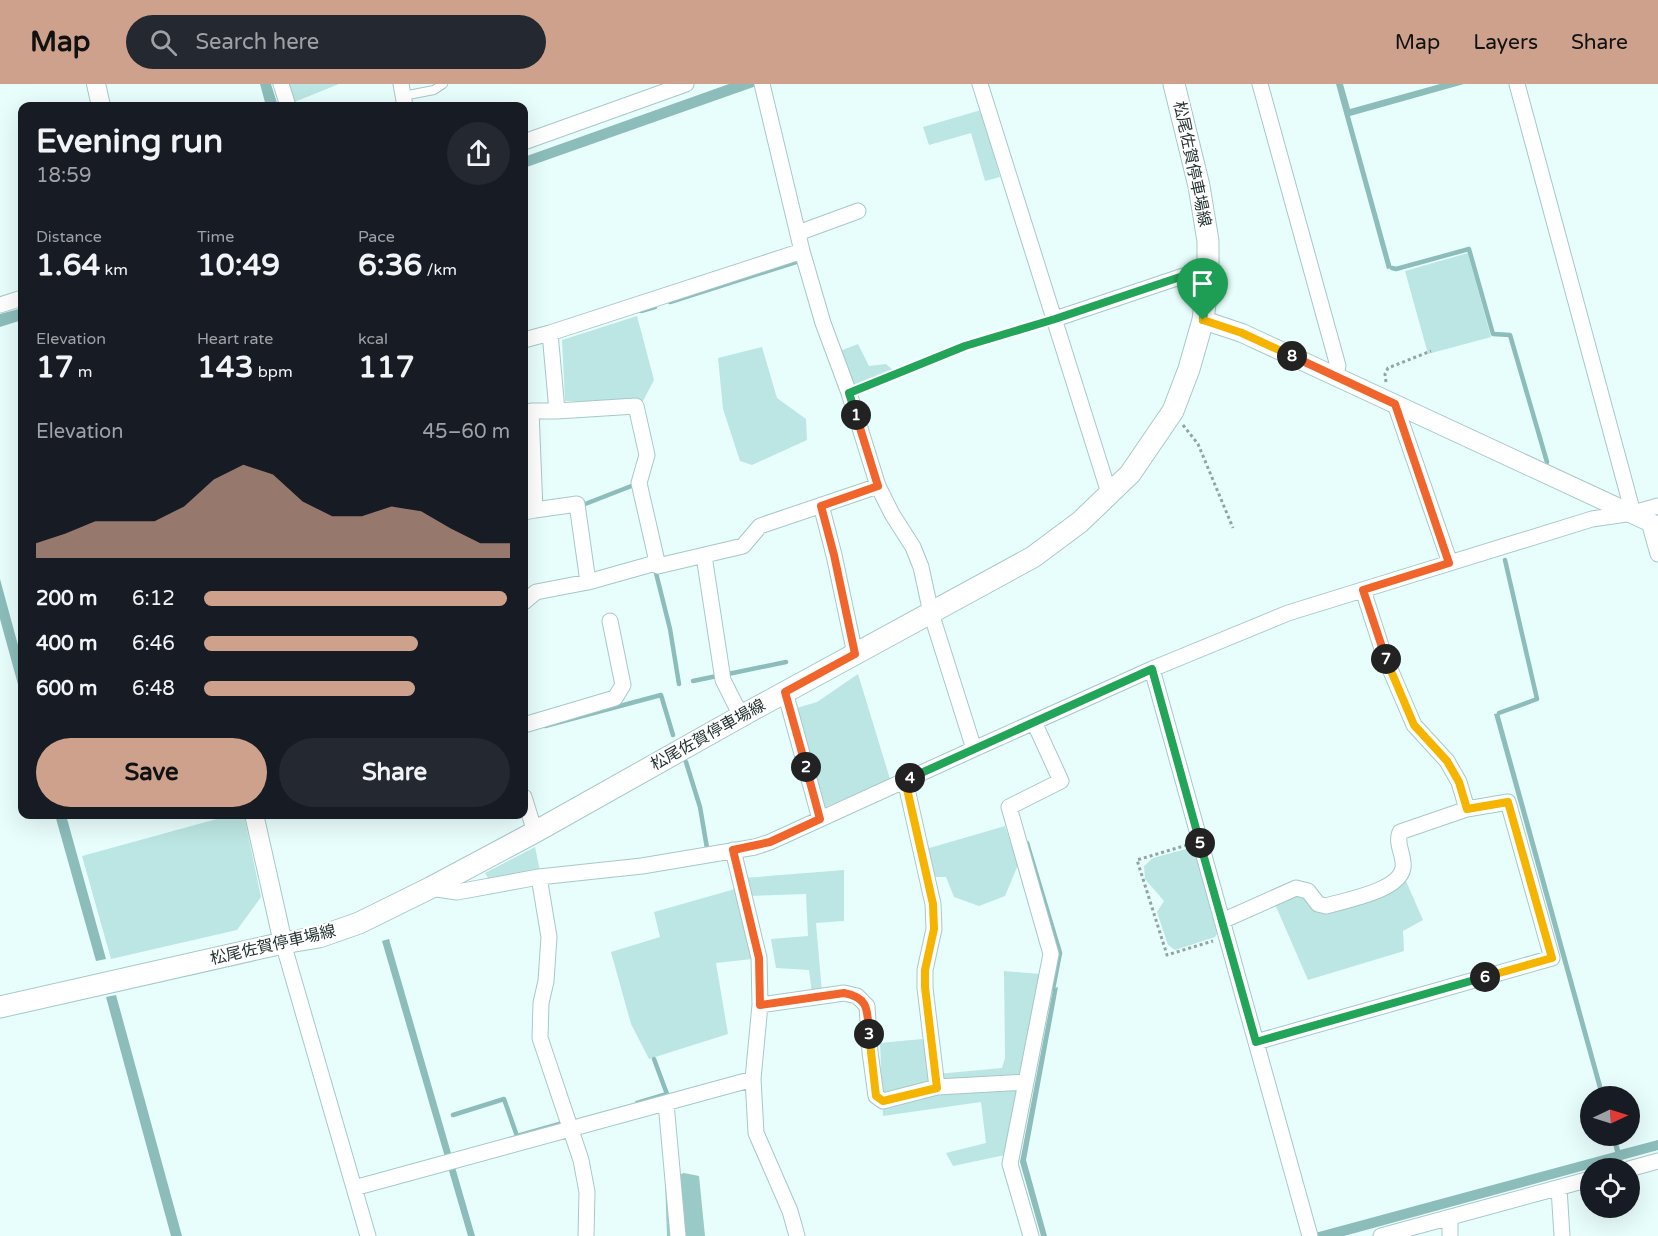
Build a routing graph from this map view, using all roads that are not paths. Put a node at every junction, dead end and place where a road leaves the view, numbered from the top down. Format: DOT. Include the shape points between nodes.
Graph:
graph roads {
  1 [pos="96,84"];
  2 [pos="282,84"];
  3 [pos="442,84"];
  4 [pos="686,84"];
  5 [pos="980,84"];
  6 [pos="1174,84"];
  7 [pos="1260,84"];
  8 [pos="1517,84"];
  9 [pos="763,86"];
  10 [pos="403,96"];
  11 [pos="100,102"];
  12 [pos="287,102"];
  13 [pos="528,141"];
  14 [pos="858,211"];
  15 [pos="798,232"];
  16 [pos="802,251"];
  17 [pos="1208,279"];
  18 [pos="18,299"];
  19 [pos="0,304"];
  20 [pos="1055,319"];
  21 [pos="1203,320"];
  22 [pos="550,333"];
  23 [pos="528,339"];
  24 [pos="1335,376"];
  25 [pos="1395,404"];
  26 [pos="528,409"];
  27 [pos="557,411"];
  28 [pos="528,460"];
  29 [pos="878,486"];
  30 [pos="1108,494"];
  31 [pos="821,506"];
  32 [pos="1658,506"];
  33 [pos="529,511"];
  34 [pos="1633,513"];
  35 [pos="1654,524"];
  36 [pos="1658,554"];
  37 [pos="704,556"];
  38 [pos="1449,563"];
  39 [pos="655,565"];
  40 [pos="588,582"];
  41 [pos="1363,590"];
  42 [pos="528,599"];
  43 [pos="930,613"];
  44 [pos="610,621"];
  45 [pos="855,654"];
  46 [pos="1152,669"];
  47 [pos="785,692"];
  48 [pos="745,714"];
  49 [pos="1034,722"];
  50 [pos="528,724"];
  51 [pos="974,749"];
  52 [pos="905,780"];
  53 [pos="1467,809"];
  54 [pos="528,810"];
  55 [pos="255,819"];
  56 [pos="820,819"];
  57 [pos="535,832"];
  58 [pos="733,850"];
  59 [pos="540,878"];
  60 [pos="430,888"];
  61 [pos="1222,921"];
  62 [pos="284,943"];
  63 [pos="760,1005"];
  64 [pos="0,1007"];
  65 [pos="1256,1042"];
  66 [pos="753,1079"];
  67 [pos="1026,1082"];
  68 [pos="937,1088"];
  69 [pos="666,1103"];
  70 [pos="571,1129"];
  71 [pos="1658,1161"];
  72 [pos="1640,1165"];
  73 [pos="1580,1182"];
  74 [pos="354,1188"];
  75 [pos="1558,1188"];
  76 [pos="1450,1218"];
  77 [pos="1309,1233"];
  78 [pos="368,1236"];
  79 [pos="586,1236"];
  80 [pos="678,1236"];
  81 [pos="796,1236"];
  82 [pos="1031,1236"];
  83 [pos="1381,1236"];
  84 [pos="1450,1236"];
  85 [pos="1562,1236"];
  1 -- 11 [label="street"];
  2 -- 12 [label="street"];
  3 -- 10 [label="lane" via="434,90"];
  4 -- 13 [label="street"];
  5 -- 20 [label="street"];
  6 -- 17 [label="main road, 松尾佐賀停車場線" via="1199,186 1208,241"];
  7 -- 24 [label="street" via="1338,366"];
  8 -- 34 [label="street"];
  9 -- 15 [label="street"];
  14 -- 15 [label="street"];
  15 -- 16 [label="street"];
  16 -- 22 [label="street"];
  16 -- 29 [label="street"];
  17 -- 20 [label="street" via="1186,275"];
  17 -- 21 [label="main road, 松尾佐賀停車場線"];
  18 -- 19 [label="street"];
  20 -- 30 [label="street"];
  21 -- 24 [label="street" via="1242,333"];
  21 -- 30 [label="main road, 松尾佐賀停車場線" via="1173,411 1130,474"];
  22 -- 23 [label="street"];
  22 -- 27 [label="street"];
  24 -- 25 [label="street"];
  25 -- 34 [label="street"];
  25 -- 38 [label="street"];
  26 -- 27 [label="street"];
  27 -- 39 [label="street" via="636,406 646,455 639,483"];
  28 -- 33 [label="street"];
  29 -- 31 [label="street"];
  29 -- 43 [label="street" via="913,547"];
  30 -- 43 [label="main road, 松尾佐賀停車場線" via="1080,522 1033,557"];
  31 -- 37 [label="street" via="760,526 743,546"];
  31 -- 45 [label="street"];
  32 -- 34 [label="street"];
  33 -- 40 [label="street" via="578,509"];
  34 -- 35 [label="street"];
  34 -- 38 [label="street" via="1592,519"];
  35 -- 36 [label="street"];
  37 -- 39 [label="street"];
  37 -- 48 [label="street" via="723,680 736,706"];
  38 -- 41 [label="street"];
  39 -- 40 [label="street"];
  40 -- 42 [label="street" via="536,592"];
  41 -- 46 [label="street" via="1288,613"];
  41 -- 53 [label="street" via="1384,655 1414,725 1447,761"];
  43 -- 45 [label="main road, 松尾佐賀停車場線"];
  43 -- 51 [label="street"];
  44 -- 50 [label="street" via="622,685 615,698"];
  45 -- 47 [label="main road, 松尾佐賀停車場線"];
  46 -- 49 [label="street"];
  46 -- 61 [label="street"];
  47 -- 48 [label="main road, 松尾佐賀停車場線"];
  47 -- 56 [label="street"];
  48 -- 57 [label="main road, 松尾佐賀停車場線"];
  49 -- 51 [label="street"];
  49 -- 67 [label="street" via="1061,780 1009,807 1051,954"];
  51 -- 52 [label="street"];
  52 -- 56 [label="street"];
  52 -- 68 [label="street" via="933,904 934,929 925,987"];
  53 -- 61 [label="street" via="1400,832 1397,838 1403,867 1397,879 1377,891 1326,906 1318,904 1308,891 1296,888"];
  53 -- 65 [label="street" via="1508,802 1552,958"];
  54 -- 57 [label="street"];
  55 -- 62 [label="street"];
  56 -- 58 [label="street" via="770,842"];
  57 -- 60 [label="main road, 松尾佐賀停車場線"];
  58 -- 59 [label="street"];
  58 -- 63 [label="street" via="759,958"];
  59 -- 60 [label="street" via="457,892"];
  59 -- 70 [label="street" via="549,937 540,1038"];
  60 -- 62 [label="main road, 松尾佐賀停車場線" via="359,923 319,937"];
  61 -- 65 [label="street"];
  62 -- 64 [label="main road, 松尾佐賀停車場線"];
  62 -- 74 [label="street"];
  63 -- 66 [label="street"];
  63 -- 68 [label="street" via="844,993 857,996 867,1006 876,1096 883,1101"];
  65 -- 77 [label="street"];
  66 -- 69 [label="street"];
  66 -- 81 [label="street" via="756,1132 790,1211"];
  67 -- 68 [label="street"];
  67 -- 82 [label="street" via="1010,1164"];
  69 -- 70 [label="street"];
  69 -- 80 [label="street"];
  70 -- 74 [label="street"];
  70 -- 79 [label="street" via="587,1192"];
  71 -- 72 [label="street"];
  73 -- 75 [label="street"];
  74 -- 78 [label="street"];
  75 -- 76 [label="street"];
  75 -- 85 [label="street"];
  76 -- 83 [label="street"];
  76 -- 84 [label="street"];
}
